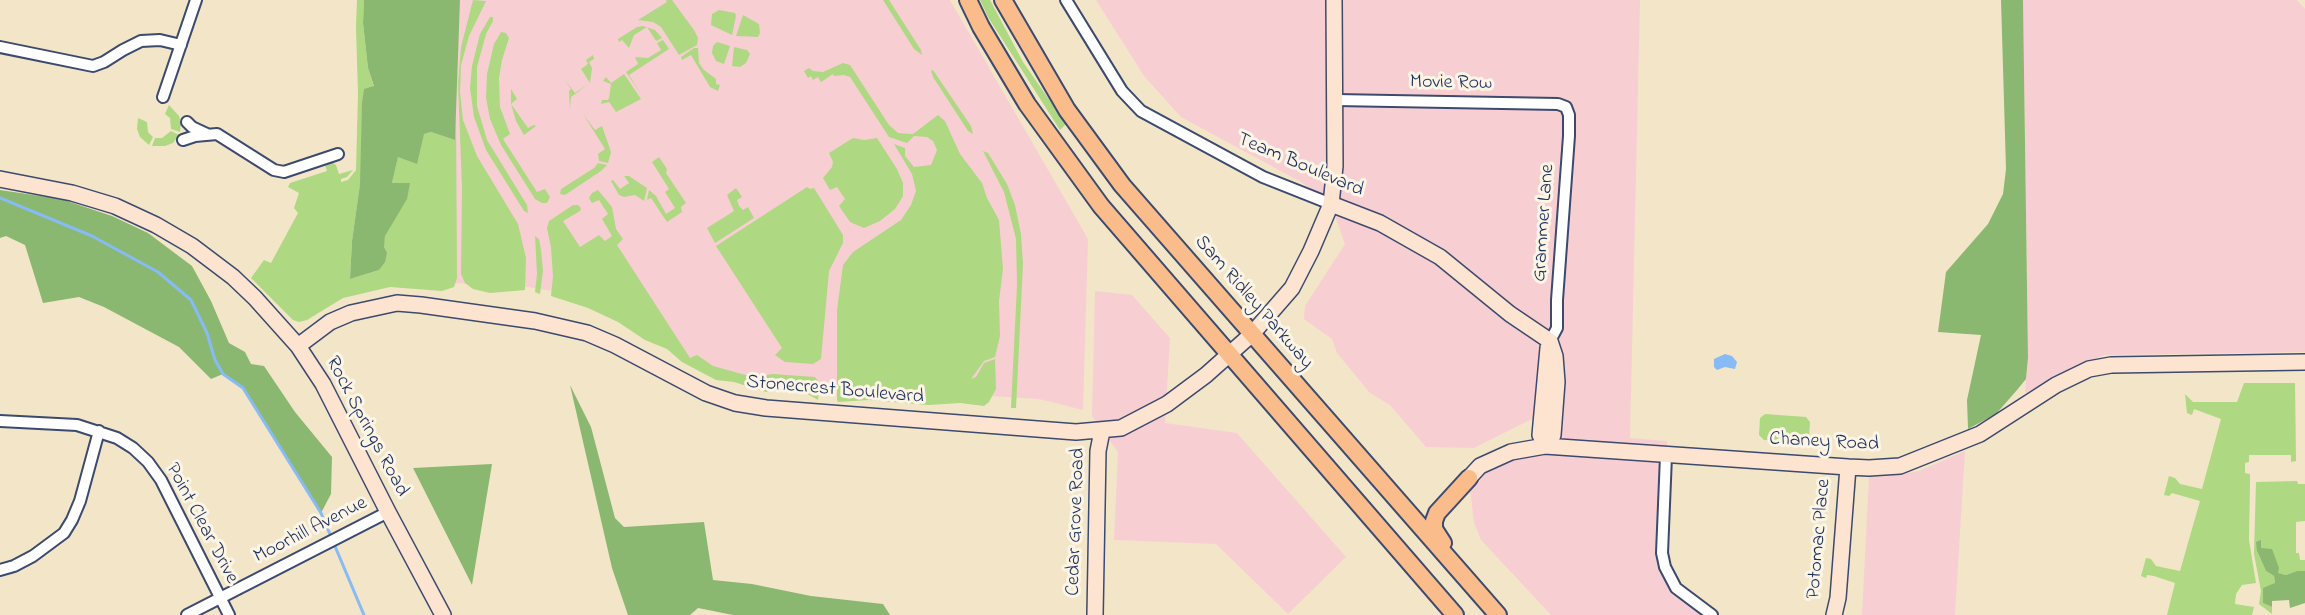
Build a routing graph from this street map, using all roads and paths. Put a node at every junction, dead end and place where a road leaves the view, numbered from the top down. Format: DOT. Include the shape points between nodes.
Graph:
graph roads {
  1 [pos="196,0"];
  2 [pos="968,0"];
  3 [pos="1003,0"];
  4 [pos="1066,0"];
  5 [pos="1334,0"];
  6 [pos="181,45"];
  7 [pos="0,46"];
  8 [pos="163,97"];
  9 [pos="1336,100"];
  10 [pos="1566,107"];
  11 [pos="187,122"];
  12 [pos="208,134"];
  13 [pos="183,140"];
  14 [pos="338,154"];
  15 [pos="0,179"];
  16 [pos="1331,204"];
  17 [pos="1252,334"];
  18 [pos="1554,334"];
  19 [pos="298,346"];
  20 [pos="1229,355"];
  21 [pos="2305,362"];
  22 [pos="1549,405"];
  23 [pos="0,421"];
  24 [pos="99,431"];
  25 [pos="1102,431"];
  26 [pos="1545,446"];
  27 [pos="1666,456"];
  28 [pos="1848,467"];
  29 [pos="1469,478"];
  30 [pos="388,512"];
  31 [pos="0,570"];
  32 [pos="220,597"];
  33 [pos="187,615"];
  34 [pos="229,615"];
  35 [pos="443,615"];
  36 [pos="1095,615"];
  37 [pos="1455,615"];
  38 [pos="1498,615"];
  39 [pos="1503,615"];
  40 [pos="1712,615"];
  41 [pos="1834,615"];
  1 -- 6 [label="street"];
  2 -- 20 [label="main road" via="1026,104 1101,206"];
  3 -- 17 [label="main road, Sam Ridley Parkway" via="1067,110 1122,185"];
  4 -- 16 [label="street, Team Boulevard" via="1122,91 1141,111 1263,177"];
  5 -- 9 [label="street, Stonecrest Boulevard"];
  6 -- 7 [label="street" via="141,41 93,66"];
  6 -- 8 [label="street"];
  9 -- 10 [label="street, Movie Row"];
  9 -- 16 [label="street, Stonecrest Boulevard"];
  10 -- 18 [label="street, Grammer Lane" via="1569,136"];
  11 -- 12 [label="street"];
  12 -- 13 [label="street"];
  12 -- 14 [label="street" via="217,134 274,171 284,172"];
  15 -- 19 [label="street, Rock Springs Road" via="72,193 115,206 156,225 233,277"];
  16 -- 17 [label="street, Stonecrest Boulevard" via="1292,288"];
  16 -- 18 [label="street, Team Boulevard" via="1380,223 1440,257 1510,314"];
  17 -- 20 [label="street, Stonecrest Boulevard"];
  17 -- 38 [label="main road, Sam Ridley Parkway"];
  18 -- 22 [label="street"];
  18 -- 22 [label="street" via="1557,382"];
  19 -- 25 [label="street, Stonecrest Boulevard" via="330,322 351,313 397,303 420,305 543,322 587,333 706,393 735,403 1058,431"];
  19 -- 30 [label="street, Rock Springs Road" via="323,384"];
  20 -- 25 [label="street, Stonecrest Boulevard" via="1167,404 1129,425"];
  20 -- 37 [label="main road"];
  21 -- 28 [label="street, Chaney Road" via="2111,365 2089,369 2056,385 1980,434 1900,466"];
  22 -- 26 [label="street" via="1540,435"];
  23 -- 24 [label="street, Point Clear Drive" via="76,425"];
  24 -- 31 [label="street" via="80,501 64,533 33,556"];
  24 -- 32 [label="street, Point Clear Drive" via="133,448 148,462"];
  25 -- 36 [label="street, Cedar Grove Road" via="1098,451"];
  26 -- 27 [label="street, Chaney Road"];
  26 -- 29 [label="street, Chaney Road" via="1511,452 1480,466"];
  27 -- 28 [label="street, Chaney Road"];
  27 -- 40 [label="street" via="1662,553 1665,567 1676,588"];
  28 -- 41 [label="street, Potomac Place"];
  29 -- 39 [label="main road" via="1437,513 1434,529"];
  30 -- 32 [label="street, Moorhill Avenue"];
  30 -- 35 [label="street, Rock Springs Road"];
  32 -- 33 [label="street, Moorhill Avenue"];
  32 -- 34 [label="street, Point Clear Drive"];
}
